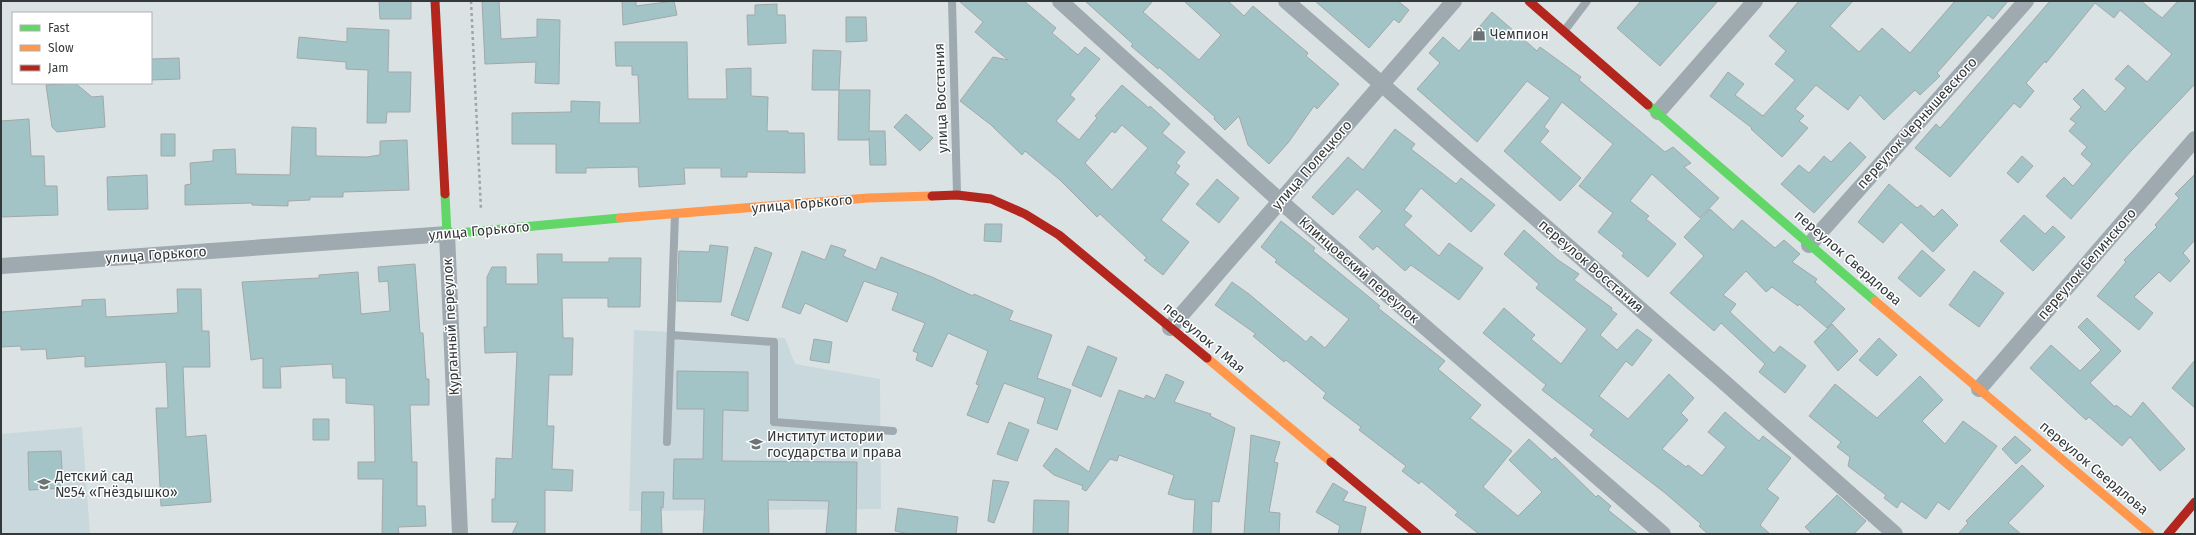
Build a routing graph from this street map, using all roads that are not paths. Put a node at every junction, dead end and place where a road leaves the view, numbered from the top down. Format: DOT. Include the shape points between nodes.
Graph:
graph roads {
  1 [pos="435,1"];
  2 [pos="952,1"];
  3 [pos="1060,1"];
  4 [pos="1286,1"];
  5 [pos="1454,1"];
  6 [pos="1529,1"];
  7 [pos="1588,1"];
  8 [pos="1755,1"];
  9 [pos="2026,1"];
  10 [pos="1564,30"];
  11 [pos="1382,84"];
  12 [pos="1658,112"];
  13 [pos="2195,139"];
  14 [pos="957,195"];
  15 [pos="1280,201"];
  16 [pos="676,213"];
  17 [pos="447,234"];
  18 [pos="1809,245"];
  19 [pos="1,266"];
  20 [pos="1170,328"];
  21 [pos="671,335"];
  22 [pos="1980,389"];
  23 [pos="893,431"];
  24 [pos="667,442"];
  25 [pos="2195,502"];
  26 [pos="460,534"];
  27 [pos="1417,534"];
  28 [pos="1663,534"];
  29 [pos="1895,534"];
  30 [pos="2150,534"];
  31 [pos="2168,534"];
  1 -- 17 [label="street, Курганный переулок"];
  2 -- 14 [label="lane, улица Восстания"];
  3 -- 15 [label="street, Клинцовский переулок"];
  4 -- 11 [label="street, переулок Восстания"];
  5 -- 11 [label="street, улица Полецкого"];
  6 -- 10 [label="street, переулок Свердлова"];
  7 -- 10 [label="lane"];
  8 -- 12 [label="street"];
  9 -- 18 [label="street, переулок Чернышевского"];
  10 -- 12 [label="street, переулок Свердлова"];
  11 -- 15 [label="street, улица Полецкого"];
  11 -- 29 [label="street, переулок Восстания"];
  12 -- 18 [label="street, переулок Свердлова"];
  13 -- 22 [label="street, переулок Белинского"];
  14 -- 16 [label="street, улица Горького" via="868,198"];
  14 -- 20 [label="street, переулок 1 Мая" via="991,199 1025,214 1059,235"];
  15 -- 20 [label="street, улица Полецкого"];
  15 -- 28 [label="street, Клинцовский переулок"];
  16 -- 17 [label="street, улица Горького"];
  16 -- 21 [label="lane"];
  17 -- 19 [label="street, улица Горького"];
  17 -- 26 [label="street, Курганный переулок"];
  18 -- 22 [label="street, переулок Свердлова"];
  20 -- 27 [label="street, переулок 1 Мая"];
  21 -- 23 [label="lane" via="774,342 774,422"];
  21 -- 24 [label="lane"];
  22 -- 30 [label="street, переулок Свердлова"];
  25 -- 31 [label="street"];
}
